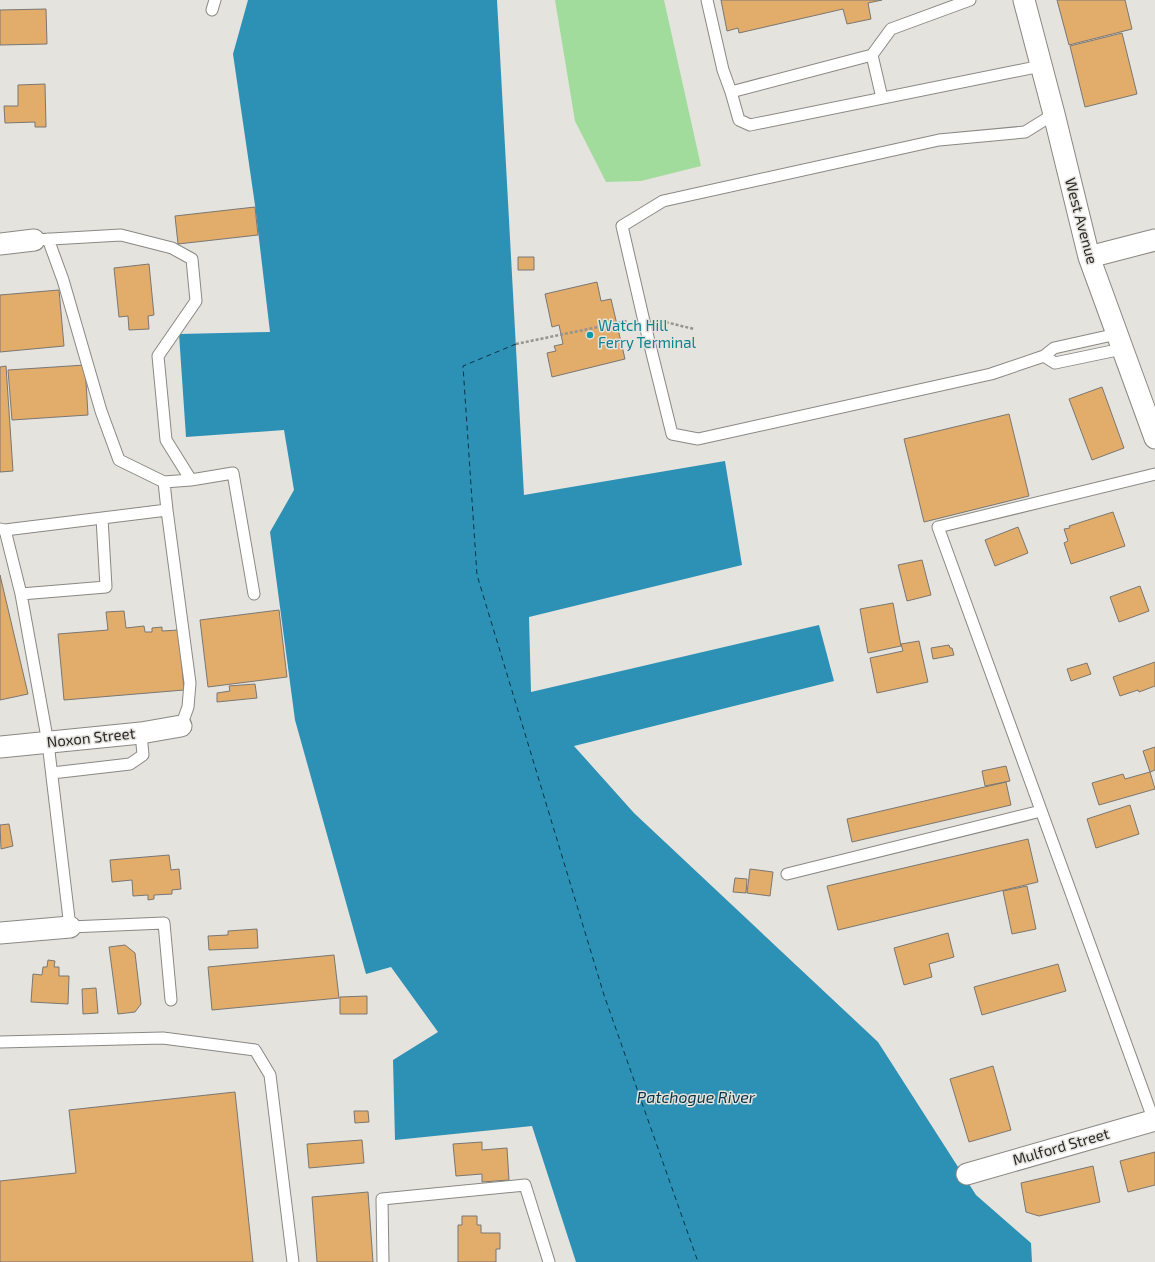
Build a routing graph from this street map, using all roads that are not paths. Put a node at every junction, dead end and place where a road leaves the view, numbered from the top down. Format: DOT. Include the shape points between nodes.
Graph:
graph roads {
  1 [pos="707,0"];
  2 [pos="970,0"];
  3 [pos="1024,0"];
  4 [pos="872,55"];
  5 [pos="1041,66"];
  6 [pos="731,92"];
  7 [pos="882,98"];
  8 [pos="1054,114"];
  9 [pos="41,240"];
  10 [pos="1155,240"];
  11 [pos="0,244"];
  12 [pos="1089,257"];
  13 [pos="1120,342"];
  14 [pos="1044,356"];
  15 [pos="1155,438"];
  16 [pos="1155,474"];
  17 [pos="191,480"];
  18 [pos="164,482"];
  19 [pos="167,510"];
  20 [pos="102,518"];
  21 [pos="2,529"];
  22 [pos="21,594"];
  23 [pos="254,594"];
  24 [pos="181,726"];
  25 [pos="141,733"];
  26 [pos="48,743"];
  27 [pos="0,747"];
  28 [pos="52,773"];
  29 [pos="1041,811"];
  30 [pos="787,874"];
  31 [pos="70,927"];
  32 [pos="0,932"];
  33 [pos="171,1000"];
  34 [pos="0,1042"];
  35 [pos="1154,1120"];
  36 [pos="967,1174"];
  37 [pos="293,1262"];
  38 [pos="383,1262"];
  39 [pos="549,1262"];
  1 -- 6 [label="lane" via="723,70"];
  2 -- 4 [label="lane" via="891,29"];
  3 -- 5 [label="street, West Avenue"];
  4 -- 6 [label="lane"];
  4 -- 7 [label="lane"];
  5 -- 7 [label="lane"];
  5 -- 8 [label="street, West Avenue"];
  6 -- 7 [label="lane" via="739,120 750,125"];
  8 -- 12 [label="street, West Avenue"];
  8 -- 14 [label="lane" via="1025,132 938,140 663,201 622,226 672,434 698,439 991,374"];
  9 -- 11 [label="street"];
  9 -- 17 [label="lane" via="121,235 172,248 192,259 196,301 158,356 166,440"];
  9 -- 18 [label="lane" via="63,280 101,412 119,460"];
  10 -- 12 [label="street"];
  12 -- 13 [label="street, West Avenue"];
  13 -- 14 [label="lane" via="1054,348"];
  13 -- 14 [label="lane" via="1055,363"];
  13 -- 15 [label="street, West Avenue"];
  16 -- 29 [label="lane" via="938,527"];
  17 -- 18 [label="lane"];
  17 -- 23 [label="lane" via="233,473"];
  18 -- 19 [label="lane"];
  19 -- 20 [label="lane"];
  19 -- 24 [label="lane" via="190,683 188,706"];
  20 -- 21 [label="lane"];
  20 -- 22 [label="lane" via="106,587"];
  21 -- 22 [label="lane"];
  22 -- 26 [label="lane"];
  24 -- 25 [label="street, Noxon Street"];
  25 -- 26 [label="street, Noxon Street"];
  25 -- 28 [label="lane" via="142,755 130,764"];
  26 -- 27 [label="street, Noxon Street"];
  26 -- 28 [label="lane"];
  28 -- 31 [label="lane"];
  29 -- 30 [label="lane"];
  29 -- 35 [label="lane"];
  31 -- 32 [label="street"];
  31 -- 33 [label="lane" via="164,923"];
  34 -- 37 [label="lane" via="163,1038 255,1050 270,1075"];
  35 -- 36 [label="street, Mulford Street"];
  38 -- 39 [label="lane" via="382,1198 525,1185"];
}
